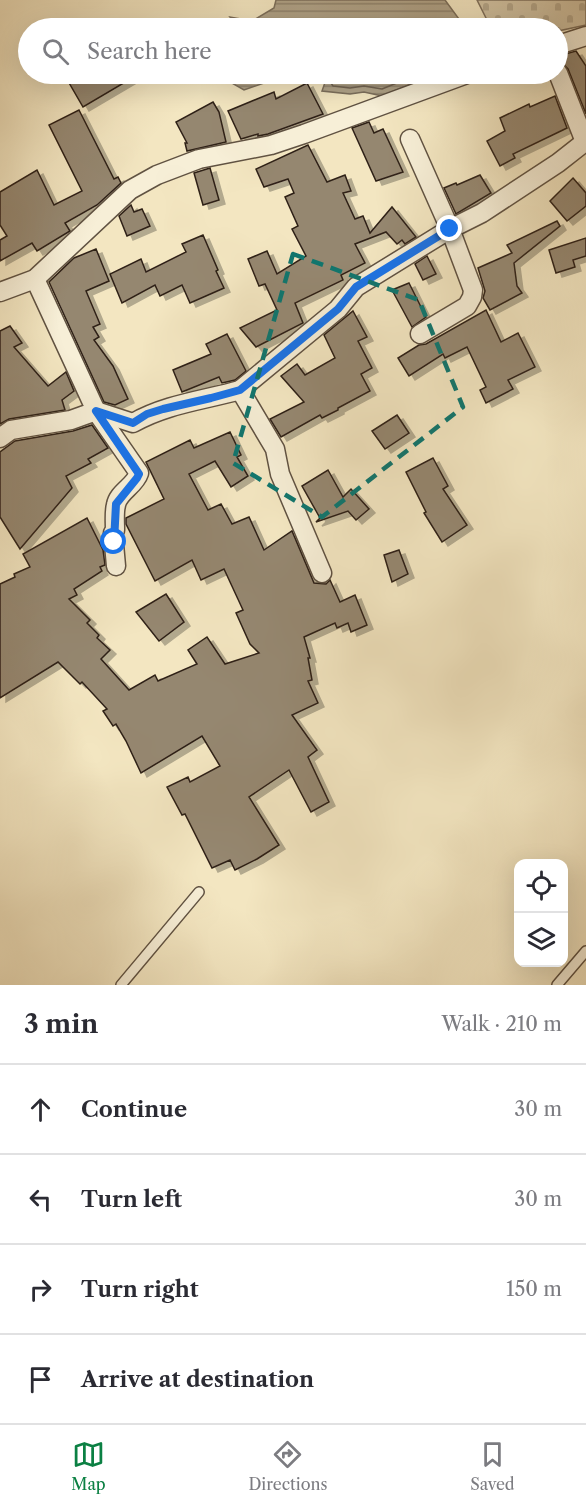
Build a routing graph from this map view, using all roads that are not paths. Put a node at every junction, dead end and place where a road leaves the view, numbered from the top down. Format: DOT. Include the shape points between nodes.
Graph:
graph roads {
  1 [pos="586,36"];
  2 [pos="568,42"];
  3 [pos="440,84"];
  4 [pos="562,84"];
  5 [pos="410,139"];
  6 [pos="585,142"];
  7 [pos="450,229"];
  8 [pos="35,279"];
  9 [pos="0,292"];
  10 [pos="420,334"];
  11 [pos="240,390"];
  12 [pos="96,411"];
  13 [pos="0,438"];
  14 [pos="116,566"];
  15 [pos="322,573"];
  16 [pos="199,892"];
  17 [pos="586,951"];
  18 [pos="121,985"];
  19 [pos="557,985"];
  1 -- 2 [label="street"];
  3 -- 8 [label="street" via="272,145 199,159 157,175 130,190"];
  4 -- 6 [label="street"];
  5 -- 7 [label="street"];
  6 -- 7 [label="street" via="482,213"];
  7 -- 10 [label="street" via="473,290 472,297 467,306"];
  7 -- 11 [label="street" via="356,287 338,309"];
  8 -- 9 [label="street"];
  8 -- 12 [label="street"];
  11 -- 12 [label="street" via="163,409 133,423"];
  11 -- 15 [label="street" via="275,449 280,474"];
  12 -- 13 [label="street" via="71,420 11,430"];
  12 -- 14 [label="street" via="139,474 116,504"];
  16 -- 18 [label="lane"];
  17 -- 19 [label="lane"];
}
